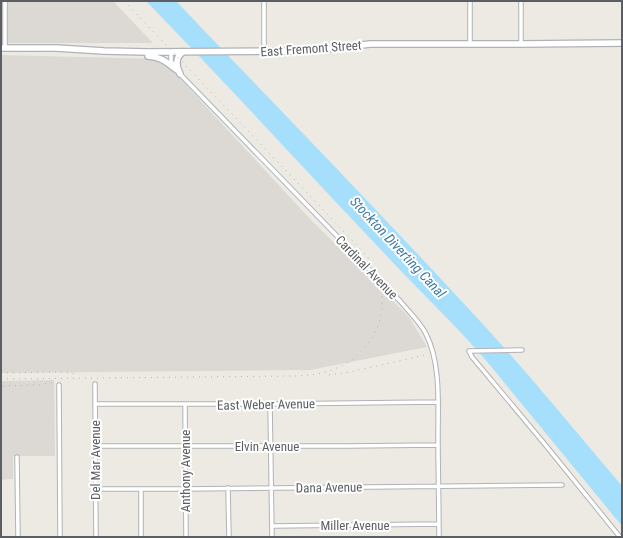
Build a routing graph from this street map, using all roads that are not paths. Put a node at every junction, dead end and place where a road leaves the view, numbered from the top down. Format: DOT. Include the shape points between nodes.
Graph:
graph roads {
  1 [pos="5,1"];
  2 [pos="264,1"];
  3 [pos="470,1"];
  4 [pos="521,1"];
  5 [pos="622,43"];
  6 [pos="470,44"];
  7 [pos="521,44"];
  8 [pos="3,48"];
  9 [pos="264,51"];
  10 [pos="116,52"];
  11 [pos="170,52"];
  12 [pos="185,52"];
  13 [pos="179,72"];
  14 [pos="522,350"];
  15 [pos="95,384"];
  16 [pos="59,385"];
  17 [pos="438,402"];
  18 [pos="95,404"];
  19 [pos="185,404"];
  20 [pos="270,404"];
  21 [pos="438,445"];
  22 [pos="95,446"];
  23 [pos="185,446"];
  24 [pos="271,446"];
  25 [pos="17,457"];
  26 [pos="562,485"];
  27 [pos="438,486"];
  28 [pos="186,488"];
  29 [pos="228,488"];
  30 [pos="272,488"];
  31 [pos="96,489"];
  32 [pos="141,489"];
  33 [pos="439,524"];
  34 [pos="272,526"];
  35 [pos="18,537"];
  36 [pos="60,537"];
  37 [pos="96,537"];
  38 [pos="141,537"];
  39 [pos="186,537"];
  40 [pos="229,537"];
  41 [pos="272,537"];
  42 [pos="439,537"];
  43 [pos="620,537"];
  1 -- 8 [label="street"];
  2 -- 9 [label="street"];
  3 -- 6 [label="street"];
  4 -- 7 [label="street"];
  5 -- 7 [label="main road, East Fremont Street"];
  6 -- 7 [label="main road, East Fremont Street"];
  6 -- 9 [label="main road, East Fremont Street" via="370,44 312,50"];
  8 -- 10 [label="main road, East Fremont Street"];
  9 -- 12 [label="main road, East Fremont Street"];
  10 -- 11 [label="main road, East Fremont Street"];
  10 -- 13 [label="main road" via="156,56"];
  11 -- 12 [label="main road, East Fremont Street"];
  11 -- 13 [label="street, Cardinal Avenue" via="172,64"];
  12 -- 13 [label="main road" via="178,57"];
  13 -- 17 [label="street, Cardinal Avenue" via="420,323 434,353"];
  14 -- 43 [label="street" via="469,351"];
  15 -- 18 [label="street, Del Mar Avenue"];
  16 -- 36 [label="street"];
  17 -- 20 [label="street, East Weber Avenue"];
  17 -- 21 [label="street, Cardinal Avenue"];
  18 -- 19 [label="street, East Weber Avenue"];
  18 -- 22 [label="street, Del Mar Avenue"];
  19 -- 20 [label="street, East Weber Avenue"];
  19 -- 23 [label="street, Anthony Avenue"];
  20 -- 24 [label="street"];
  21 -- 24 [label="street, Elvin Avenue"];
  21 -- 27 [label="street, Cardinal Avenue"];
  22 -- 23 [label="street, Elvin Avenue"];
  22 -- 31 [label="street, Del Mar Avenue"];
  23 -- 24 [label="street, Elvin Avenue"];
  23 -- 28 [label="street, Anthony Avenue"];
  24 -- 30 [label="street"];
  25 -- 35 [label="street"];
  26 -- 27 [label="street, Dana Avenue"];
  27 -- 30 [label="street, Dana Avenue"];
  27 -- 33 [label="street, Cardinal Avenue"];
  28 -- 29 [label="street, Dana Avenue"];
  28 -- 32 [label="street, Dana Avenue"];
  28 -- 39 [label="street, Anthony Avenue"];
  29 -- 30 [label="street, Dana Avenue"];
  29 -- 40 [label="street"];
  30 -- 34 [label="street"];
  31 -- 32 [label="street, Dana Avenue"];
  31 -- 37 [label="street, Del Mar Avenue"];
  32 -- 38 [label="street"];
  33 -- 34 [label="street, Miller Avenue"];
  33 -- 42 [label="street, Cardinal Avenue"];
  34 -- 41 [label="street"];
}
